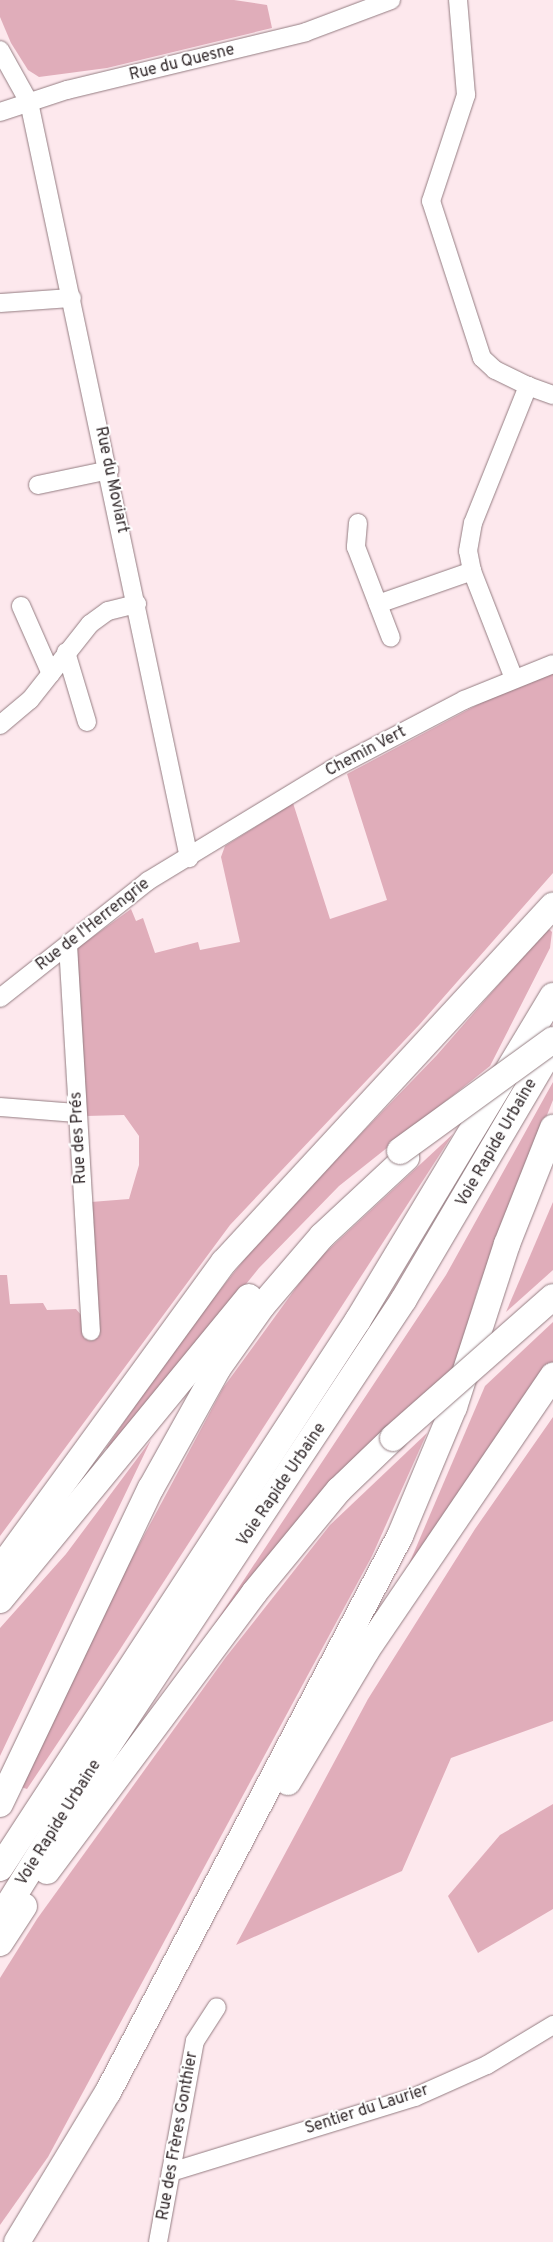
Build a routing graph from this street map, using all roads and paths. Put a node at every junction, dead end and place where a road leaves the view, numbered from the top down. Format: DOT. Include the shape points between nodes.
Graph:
graph roads {
  1 [pos="391,0"];
  2 [pos="458,0"];
  3 [pos="0,50"];
  4 [pos="29,102"];
  5 [pos="0,112"];
  6 [pos="72,298"];
  7 [pos="0,303"];
  8 [pos="528,386"];
  9 [pos="553,395"];
  10 [pos="109,470"];
  11 [pos="38,485"];
  12 [pos="358,523"];
  13 [pos="472,571"];
  14 [pos="137,604"];
  15 [pos="378,604"];
  16 [pos="20,606"];
  17 [pos="391,638"];
  18 [pos="66,652"];
  19 [pos="553,664"];
  20 [pos="51,674"];
  21 [pos="514,679"];
  22 [pos="87,722"];
  23 [pos="0,725"];
  24 [pos="189,858"];
  25 [pos="553,904"];
  26 [pos="68,945"];
  27 [pos="553,996"];
  28 [pos="0,998"];
  29 [pos="553,1040"];
  30 [pos="553,1046"];
  31 [pos="553,1052"];
  32 [pos="0,1107"];
  33 [pos="77,1113"];
  34 [pos="553,1128"];
  35 [pos="403,1154"];
  36 [pos="553,1297"];
  37 [pos="91,1331"];
  38 [pos="553,1376"];
  39 [pos="0,1569"];
  40 [pos="0,1600"];
  41 [pos="0,1804"];
  42 [pos="0,1868"];
  43 [pos="0,1918"];
  44 [pos="0,1943"];
  45 [pos="217,2007"];
  46 [pos="553,2025"];
  47 [pos="108,2092"];
  48 [pos="171,2172"];
  49 [pos="17,2242"];
  50 [pos="158,2242"];
  1 -- 4 [label="street, Rue du Quesne" via="306,32"];
  2 -- 8 [label="street" via="466,95 431,201 482,358 495,370"];
  3 -- 4 [label="street"];
  4 -- 5 [label="street, Rue du Quesne"];
  4 -- 6 [label="street, Rue du Moviart"];
  6 -- 7 [label="street"];
  6 -- 10 [label="street, Rue du Moviart"];
  8 -- 9 [label="street"];
  8 -- 13 [label="street" via="471,528 468,551"];
  10 -- 11 [label="street"];
  10 -- 14 [label="street, Rue du Moviart"];
  12 -- 15 [label="street" via="356,547"];
  13 -- 15 [label="street"];
  13 -- 21 [label="street"];
  14 -- 18 [label="street" via="101,616"];
  14 -- 24 [label="street, Rue du Moviart"];
  15 -- 17 [label="street"];
  16 -- 20 [label="street"];
  18 -- 20 [label="street"];
  18 -- 22 [label="street"];
  19 -- 21 [label="street, Chemin Vert"];
  20 -- 23 [label="street"];
  21 -- 24 [label="street, Chemin Vert" via="334,768"];
  24 -- 26 [label="street, Rue de l'Herrengrie" via="148,881"];
  25 -- 39 [label="highway" via="224,1262"];
  26 -- 28 [label="street, Rue de l'Herrengrie"];
  26 -- 33 [label="street, Rue des Prés"];
  27 -- 42 [label="highway, Voie Rapide Urbaine" via="358,1320"];
  29 -- 35 [label="highway, bridge"];
  30 -- 43 [label="highway, Voie Rapide Urbaine" via="404,1299 106,1748"];
  31 -- 35 [label="highway"];
  32 -- 33 [label="street"];
  33 -- 37 [label="street, Rue des Prés"];
  34 -- 47 [label="highway" via="410,1513"];
  35 -- 40 [label="highway" via="332,1208 261,1284"];
  35 -- 41 [label="highway" via="291,1271 210,1381 151,1488"];
  36 -- 44 [label="highway, bridge" via="393,1438 329,1502 202,1659 72,1835"];
  38 -- 47 [label="highway" via="339,1694 169,2002"];
  45 -- 48 [label="street, Rue des Frères Gonthier" via="195,2041"];
  46 -- 48 [label="street, Sentier du Laurier" via="487,2065 415,2097"];
  47 -- 49 [label="highway"];
  48 -- 50 [label="street, Rue des Frères Gonthier"];
}
